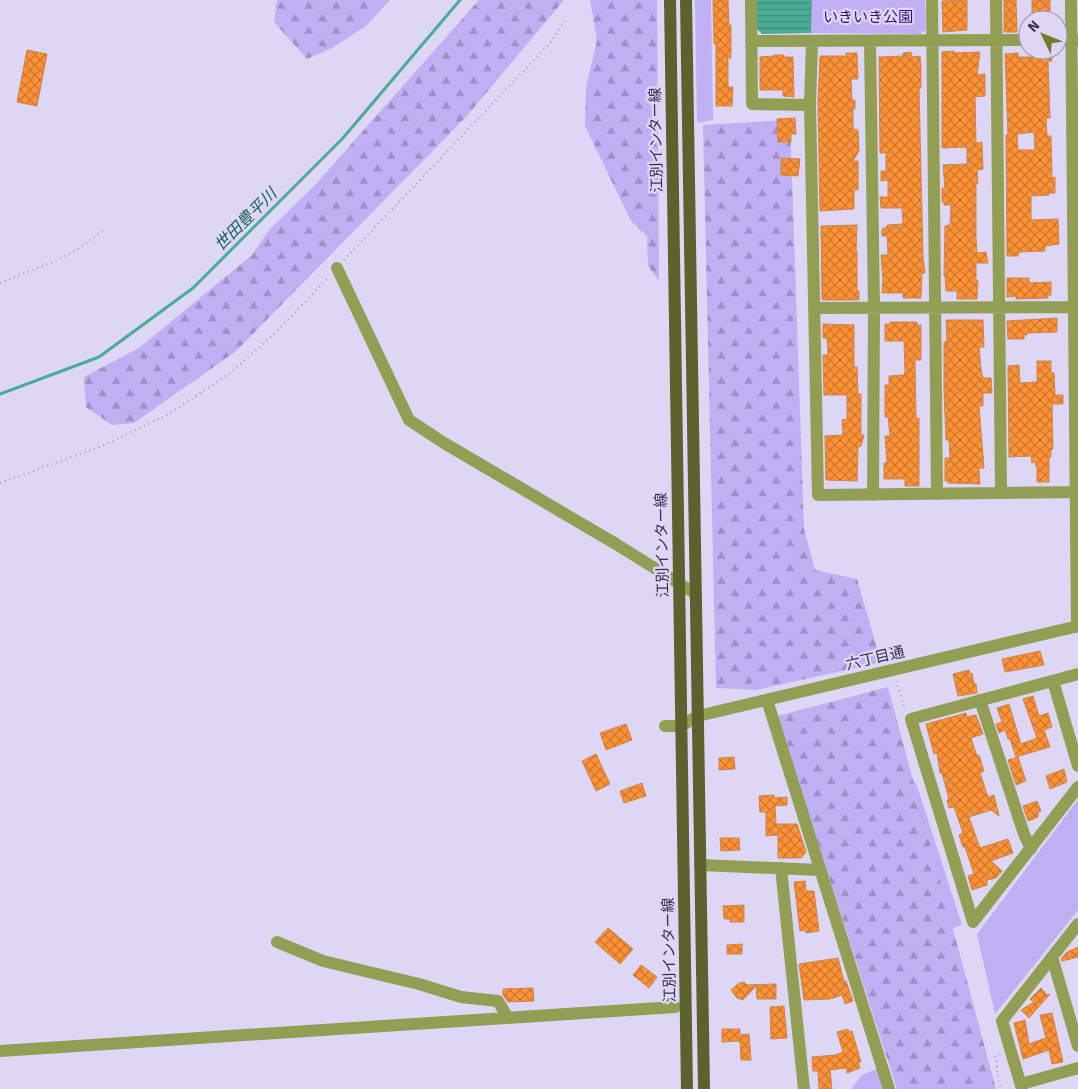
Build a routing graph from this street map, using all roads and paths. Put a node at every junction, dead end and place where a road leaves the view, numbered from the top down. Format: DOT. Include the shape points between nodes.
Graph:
graph roads {
  1 [pos="670,0"];
  2 [pos="686,0"];
  3 [pos="751,0"];
  4 [pos="932,0"];
  5 [pos="996,0"];
  6 [pos="1071,0"];
  7 [pos="567,18"];
  8 [pos="1018,40"];
  9 [pos="1075,40"];
  10 [pos="752,41"];
  11 [pos="933,41"];
  12 [pos="997,41"];
  13 [pos="812,42"];
  14 [pos="870,42"];
  15 [pos="810,105"];
  16 [pos="103,230"];
  17 [pos="337,268"];
  18 [pos="0,283"];
  19 [pos="999,307"];
  20 [pos="1076,307"];
  21 [pos="814,308"];
  22 [pos="874,308"];
  23 [pos="935,308"];
  24 [pos="0,483"];
  25 [pos="1076,492"];
  26 [pos="1001,493"];
  27 [pos="937,494"];
  28 [pos="873,495"];
  29 [pos="1077,557"];
  30 [pos="679,583"];
  31 [pos="696,594"];
  32 [pos="1077,626"];
  33 [pos="1078,674"];
  34 [pos="1052,681"];
  35 [pos="897,684"];
  36 [pos="767,700"];
  37 [pos="980,700"];
  38 [pos="904,708"];
  39 [pos="698,716"];
  40 [pos="665,726"];
  41 [pos="681,726"];
  42 [pos="1078,766"];
  43 [pos="1078,787"];
  44 [pos="1030,848"];
  45 [pos="700,865"];
  46 [pos="781,868"];
  47 [pos="820,870"];
  48 [pos="1078,924"];
  49 [pos="277,942"];
  50 [pos="1052,957"];
  51 [pos="675,1007"];
  52 [pos="508,1018"];
  53 [pos="1078,1046"];
  54 [pos="0,1051"];
  55 [pos="1006,1051"];
  56 [pos="1078,1068"];
  57 [pos="1021,1086"];
  58 [pos="687,1089"];
  59 [pos="704,1089"];
  60 [pos="804,1089"];
  61 [pos="889,1089"];
  62 [pos="1002,1089"];
  1 -- 30 [label="main road, 江別インター線"];
  2 -- 31 [label="main road"];
  3 -- 10 [label="street"];
  4 -- 11 [label="street"];
  5 -- 12 [label="street"];
  6 -- 9 [label="street"];
  7 -- 17 [label="path" via="550,42"];
  8 -- 12 [label="street"];
  9 -- 20 [label="street"];
  10 -- 13 [label="street"];
  10 -- 15 [label="street" via="752,104"];
  11 -- 12 [label="street"];
  11 -- 14 [label="street"];
  11 -- 23 [label="street"];
  12 -- 19 [label="street"];
  13 -- 14 [label="street"];
  13 -- 15 [label="street"];
  14 -- 22 [label="street"];
  15 -- 21 [label="street"];
  16 -- 18 [label="path" via="90,243 69,255"];
  17 -- 24 [label="path" via="274,335 229,374 169,414 102,446"];
  17 -- 30 [label="street" via="410,420"];
  19 -- 20 [label="street"];
  19 -- 23 [label="street"];
  19 -- 26 [label="street"];
  20 -- 25 [label="street"];
  21 -- 22 [label="street"];
  21 -- 28 [label="street" via="818,495"];
  22 -- 23 [label="street"];
  22 -- 28 [label="street"];
  23 -- 27 [label="street"];
  25 -- 26 [label="street"];
  25 -- 29 [label="street"];
  26 -- 27 [label="street"];
  27 -- 28 [label="street"];
  29 -- 32 [label="street"];
  30 -- 31 [label="street"];
  30 -- 41 [label="main road, 江別インター線"];
  31 -- 39 [label="main road"];
  32 -- 36 [label="street, 六丁目通"];
  33 -- 34 [label="street"];
  34 -- 37 [label="street"];
  34 -- 42 [label="street"];
  35 -- 38 [label="path"];
  36 -- 39 [label="street, 六丁目通"];
  36 -- 47 [label="street"];
  37 -- 44 [label="street"];
  37 -- 44 [label="street" via="912,719 973,922"];
  39 -- 41 [label="street, 六丁目通"];
  39 -- 45 [label="main road"];
  40 -- 41 [label="street"];
  41 -- 58 [label="main road, 江別インター線"];
  43 -- 44 [label="street"];
  45 -- 46 [label="street"];
  45 -- 59 [label="main road"];
  46 -- 47 [label="street"];
  46 -- 60 [label="street"];
  47 -- 61 [label="street"];
  48 -- 50 [label="street"];
  49 -- 52 [label="street" via="323,960 461,996 498,1001"];
  50 -- 53 [label="street"];
  50 -- 57 [label="street" via="1002,1022"];
  51 -- 52 [label="street"];
  52 -- 54 [label="street"];
  55 -- 62 [label="path" via="995,1057 997,1081"];
  56 -- 57 [label="street"];
}
